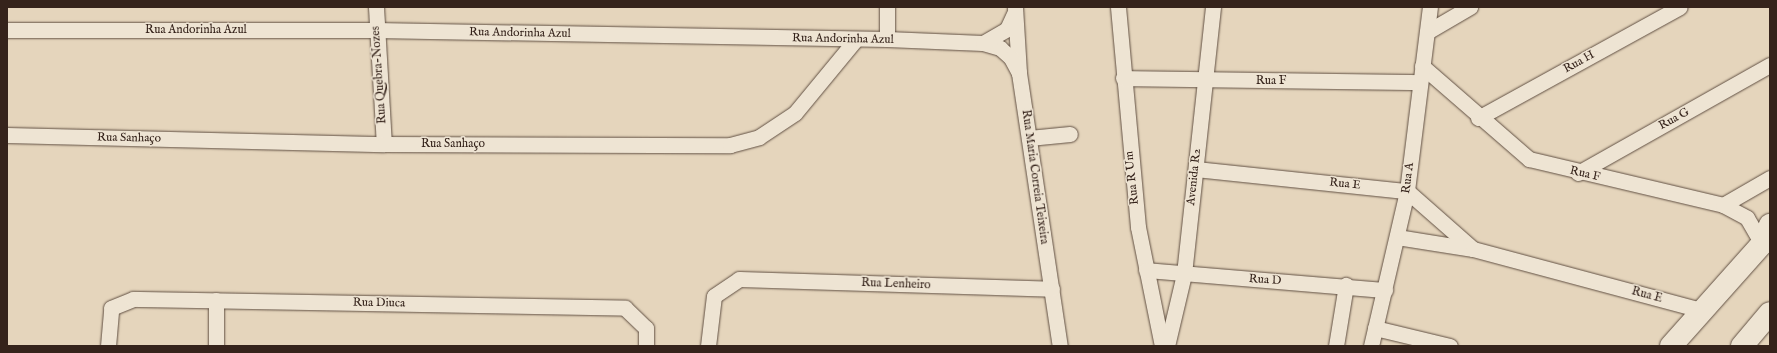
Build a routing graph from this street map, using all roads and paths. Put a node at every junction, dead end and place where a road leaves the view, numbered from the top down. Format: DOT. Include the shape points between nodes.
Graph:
graph roads {
  1 [pos="376,7"];
  2 [pos="887,7"];
  3 [pos="1118,7"];
  4 [pos="1213,7"];
  5 [pos="1430,7"];
  6 [pos="1470,7"];
  7 [pos="1680,7"];
  8 [pos="1015,9"];
  9 [pos="7,30"];
  10 [pos="375,30"];
  11 [pos="1427,32"];
  12 [pos="856,39"];
  13 [pos="887,39"];
  14 [pos="983,43"];
  15 [pos="1770,65"];
  16 [pos="1422,66"];
  17 [pos="1018,73"];
  18 [pos="1123,78"];
  19 [pos="1204,81"];
  20 [pos="1420,82"];
  21 [pos="1478,118"];
  22 [pos="1070,134"];
  23 [pos="7,135"];
  24 [pos="1029,138"];
  25 [pos="384,144"];
  26 [pos="1196,168"];
  27 [pos="1578,173"];
  28 [pos="1770,178"];
  29 [pos="1407,191"];
  30 [pos="1724,205"];
  31 [pos="1766,235"];
  32 [pos="1397,237"];
  33 [pos="1473,249"];
  34 [pos="1146,270"];
  35 [pos="1184,274"];
  36 [pos="1346,286"];
  37 [pos="1052,290"];
  38 [pos="1384,290"];
  39 [pos="216,300"];
  40 [pos="1704,311"];
  41 [pos="1769,316"];
  42 [pos="1375,328"];
  43 [pos="108,346"];
  44 [pos="216,346"];
  45 [pos="646,346"];
  46 [pos="708,346"];
  47 [pos="1060,346"];
  48 [pos="1162,346"];
  49 [pos="1167,346"];
  50 [pos="1336,346"];
  51 [pos="1371,346"];
  52 [pos="1450,346"];
  53 [pos="1671,346"];
  54 [pos="1742,346"];
  1 -- 10 [label="street, Rua Quebra-Nozes"];
  2 -- 13 [label="street"];
  3 -- 18 [label="street, Rua R Um"];
  4 -- 19 [label="street, Avenida R2"];
  5 -- 11 [label="street, Rua A"];
  6 -- 11 [label="street"];
  7 -- 21 [label="street, Rua H"];
  8 -- 14 [label="street" via="1007,29"];
  8 -- 17 [label="street, Rua Maria Correia Teixeira"];
  9 -- 10 [label="street, Rua Andorinha Azul"];
  10 -- 12 [label="street, Rua Andorinha Azul"];
  10 -- 25 [label="street, Rua Quebra-Nozes"];
  11 -- 16 [label="street, Rua A"];
  12 -- 13 [label="street, Rua Andorinha Azul"];
  12 -- 25 [label="street, Rua Sanhaço" via="795,113 759,137 730,145"];
  13 -- 14 [label="street, Rua Andorinha Azul"];
  14 -- 17 [label="street, Rua Andorinha Azul" via="1005,53"];
  15 -- 27 [label="street, Rua G"];
  16 -- 20 [label="street, Rua A"];
  16 -- 21 [label="street, Rua F"];
  17 -- 24 [label="street, Rua Maria Correia Teixeira"];
  18 -- 19 [label="street, Rua F"];
  18 -- 34 [label="street, Rua R Um" via="1132,180"];
  19 -- 20 [label="street, Rua F"];
  19 -- 26 [label="street, Avenida R2"];
  20 -- 29 [label="street, Rua A"];
  21 -- 27 [label="street, Rua F" via="1529,159"];
  22 -- 24 [label="street"];
  23 -- 25 [label="street, Rua Sanhaço"];
  24 -- 37 [label="street, Rua Maria Correia Teixeira"];
  26 -- 29 [label="street, Rua E"];
  26 -- 35 [label="street, Avenida R2"];
  27 -- 30 [label="street, Rua F"];
  28 -- 30 [label="street"];
  29 -- 32 [label="street, Rua A"];
  29 -- 33 [label="street, Rua E"];
  30 -- 31 [label="street, Rua F" via="1747,218"];
  31 -- 40 [label="street"];
  32 -- 33 [label="street, Rua E"];
  32 -- 38 [label="street, Rua A"];
  33 -- 40 [label="street, Rua E"];
  34 -- 35 [label="street, Rua D"];
  34 -- 48 [label="street, Rua R Um"];
  35 -- 36 [label="street, Rua D"];
  35 -- 49 [label="street, Avenida R2"];
  36 -- 38 [label="street, Rua D"];
  36 -- 50 [label="street"];
  37 -- 46 [label="street, Rua Lenheiro" via="739,279 714,296"];
  37 -- 47 [label="street, Rua Maria Correia Teixeira"];
  38 -- 42 [label="street, Rua A"];
  39 -- 43 [label="street, Rua Diuca" via="133,299 111,308"];
  39 -- 44 [label="street"];
  39 -- 45 [label="street, Rua Diuca" via="625,308 646,328"];
  40 -- 53 [label="street"];
  41 -- 54 [label="street"];
  42 -- 51 [label="street, Rua A"];
  42 -- 52 [label="street"];
}
